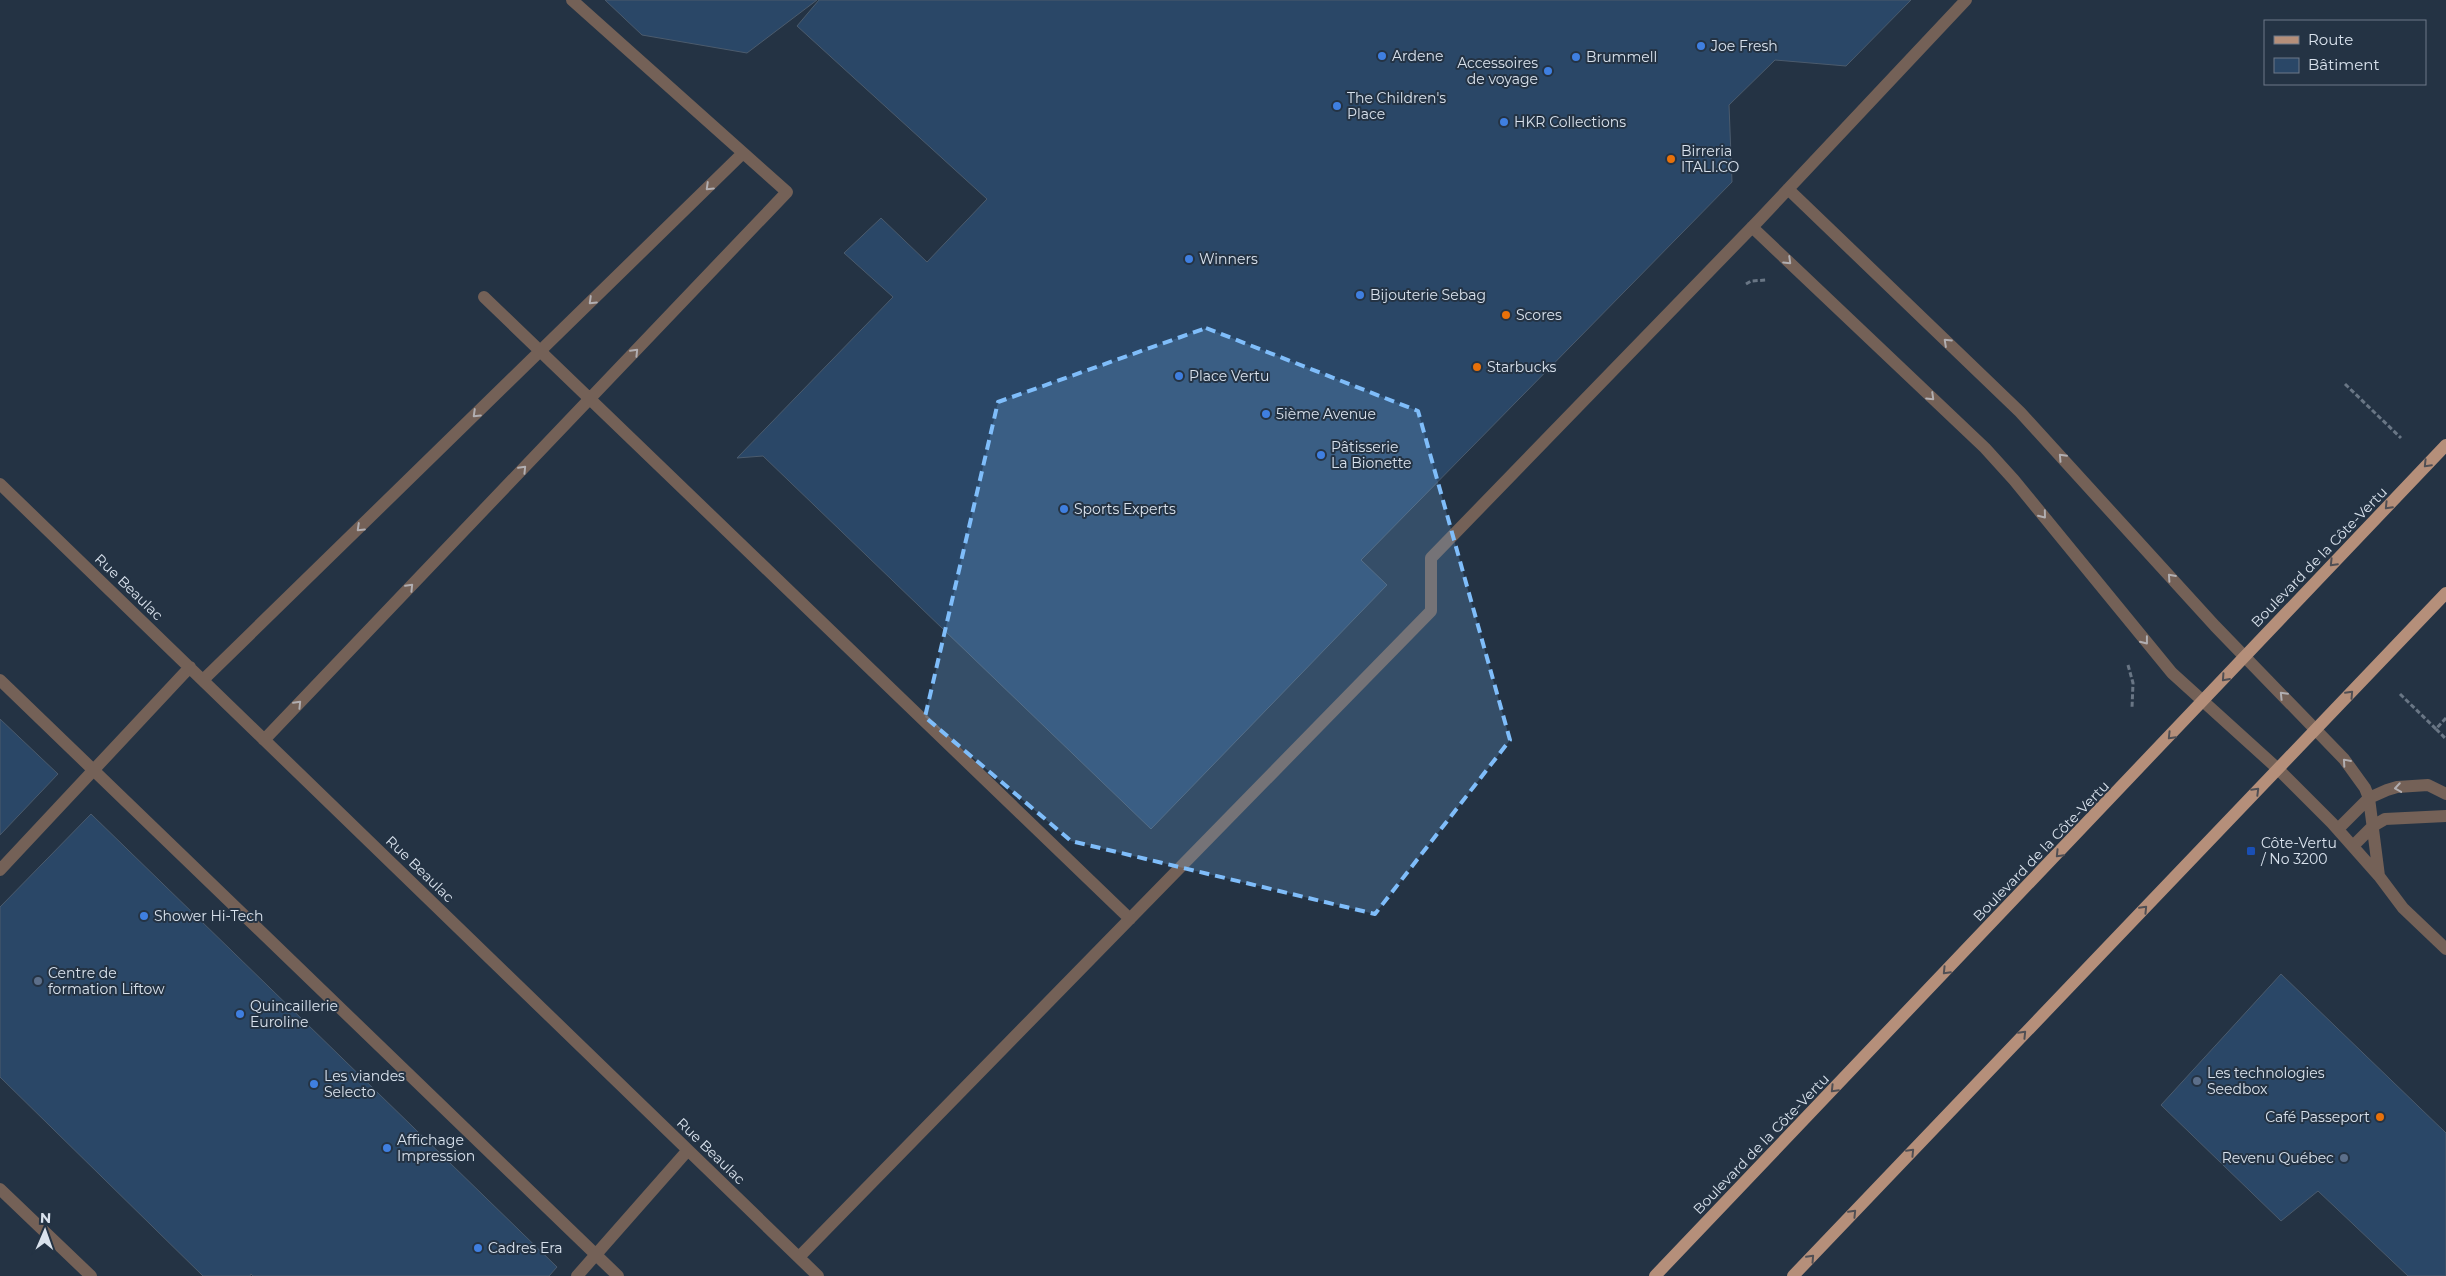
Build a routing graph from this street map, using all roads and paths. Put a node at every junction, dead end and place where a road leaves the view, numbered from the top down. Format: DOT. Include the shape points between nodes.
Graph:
graph roads {
  1 [pos="572,0"];
  2 [pos="1966,0"];
  3 [pos="744,153"];
  4 [pos="1788,190"];
  5 [pos="1752,228"];
  6 [pos="1770,282"];
  7 [pos="1746,284"];
  8 [pos="484,297"];
  9 [pos="541,351"];
  10 [pos="2345,384"];
  11 [pos="589,400"];
  12 [pos="2401,438"];
  13 [pos="2446,445"];
  14 [pos="0,484"];
  15 [pos="2446,594"];
  16 [pos="2245,656"];
  17 [pos="2125,657"];
  18 [pos="190,667"];
  19 [pos="0,680"];
  20 [pos="203,680"];
  21 [pos="2400,694"];
  22 [pos="2205,701"];
  23 [pos="2132,708"];
  24 [pos="2446,718"];
  25 [pos="2436,729"];
  26 [pos="2317,730"];
  27 [pos="2446,739"];
  28 [pos="264,740"];
  29 [pos="2278,769"];
  30 [pos="94,771"];
  31 [pos="2446,794"];
  32 [pos="2369,798"];
  33 [pos="2446,816"];
  34 [pos="2373,826"];
  35 [pos="2338,829"];
  36 [pos="2353,846"];
  37 [pos="0,870"];
  38 [pos="2379,876"];
  39 [pos="1130,919"];
  40 [pos="2446,949"];
  41 [pos="688,1150"];
  42 [pos="0,1189"];
  43 [pos="596,1256"];
  44 [pos="799,1257"];
  45 [pos="91,1276"];
  46 [pos="577,1276"];
  47 [pos="618,1276"];
  48 [pos="818,1276"];
  49 [pos="1655,1276"];
  50 [pos="1793,1276"];
  1 -- 3 [label="street"];
  2 -- 4 [label="street"];
  3 -- 9 [label="street, one-way"];
  11 -- 3 [label="street, one-way" via="787,192"];
  4 -- 5 [label="street"];
  16 -- 4 [label="street, one-way" via="2020,412"];
  5 -- 22 [label="street, one-way" via="1985,448 2172,672"];
  5 -- 39 [label="street" via="1431,558 1431,611"];
  6 -- 7 [label="path" via="1764,279"];
  8 -- 9 [label="street"];
  9 -- 11 [label="street"];
  9 -- 20 [label="street, one-way"];
  10 -- 12 [label="path"];
  28 -- 11 [label="street, one-way"];
  11 -- 39 [label="street"];
  13 -- 16 [label="main road, Boulevard de la Côte-Vertu, one-way"];
  14 -- 18 [label="street, Rue Beaulac"];
  26 -- 15 [label="main road, one-way"];
  16 -- 22 [label="main road, Boulevard de la Côte-Vertu, one-way"];
  26 -- 16 [label="street, one-way"];
  17 -- 23 [label="path" via="2133,683"];
  18 -- 20 [label="street, Rue Beaulac"];
  18 -- 30 [label="street"];
  19 -- 30 [label="street"];
  20 -- 28 [label="street, Rue Beaulac"];
  21 -- 25 [label="path"];
  22 -- 29 [label="street"];
  22 -- 49 [label="main road, Boulevard de la Côte-Vertu, one-way"];
  24 -- 25 [label="path"];
  25 -- 27 [label="path"];
  26 -- 29 [label="main road"];
  32 -- 26 [label="street, one-way" via="2352,769"];
  28 -- 41 [label="street, Rue Beaulac"];
  29 -- 35 [label="street"];
  50 -- 29 [label="main road, one-way"];
  30 -- 37 [label="street"];
  30 -- 43 [label="street"];
  31 -- 32 [label="street, one-way" via="2428,785 2397,787"];
  32 -- 34 [label="street"];
  32 -- 35 [label="street"];
  33 -- 34 [label="street" via="2398,817 2385,819"];
  34 -- 36 [label="street"];
  34 -- 38 [label="street"];
  35 -- 36 [label="street"];
  36 -- 38 [label="street"];
  38 -- 40 [label="street" via="2403,908"];
  39 -- 44 [label="street"];
  41 -- 43 [label="street"];
  41 -- 44 [label="street, Rue Beaulac"];
  42 -- 45 [label="street"];
  43 -- 46 [label="street"];
  43 -- 47 [label="street"];
  44 -- 48 [label="street, Rue Beaulac"];
}
